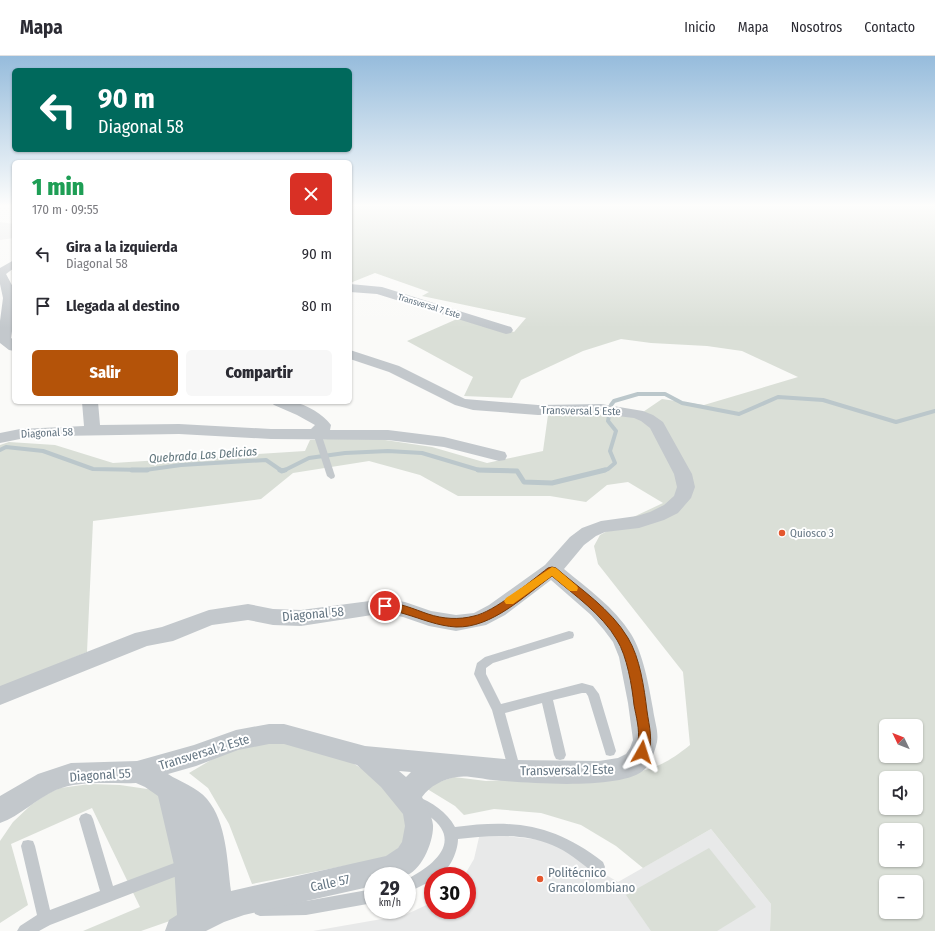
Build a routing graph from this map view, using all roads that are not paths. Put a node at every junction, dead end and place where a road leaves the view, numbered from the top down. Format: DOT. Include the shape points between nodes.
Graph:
graph roads {
  1 [pos="12,264"];
  2 [pos="352,288"];
  3 [pos="12,298"];
  4 [pos="506,330"];
  5 [pos="9,332"];
  6 [pos="352,355"];
  7 [pos="90,404"];
  8 [pos="284,404"];
  9 [pos="93,431"];
  10 [pos="317,433"];
  11 [pos="0,438"];
  12 [pos="499,456"];
  13 [pos="331,476"];
  14 [pos="552,570"];
  15 [pos="569,635"];
  16 [pos="0,696"];
  17 [pos="546,698"];
  18 [pos="498,710"];
  19 [pos="610,752"];
  20 [pos="560,755"];
  21 [pos="365,757"];
  22 [pos="461,766"];
  23 [pos="515,771"];
  24 [pos="137,772"];
  25 [pos="169,789"];
  26 [pos="406,797"];
  27 [pos="0,811"];
  28 [pos="86,819"];
  29 [pos="452,834"];
  30 [pos="28,846"];
  31 [pos="188,864"];
  32 [pos="598,867"];
  33 [pos="416,883"];
  34 [pos="108,895"];
  35 [pos="364,898"];
  36 [pos="219,909"];
  37 [pos="45,919"];
  38 [pos="186,926"];
  39 [pos="25,931"];
  1 -- 3 [label="street" via="0,273 8,285"];
  2 -- 4 [label="street, Transversal 7 Este" via="378,290"];
  3 -- 5 [label="street"];
  6 -- 14 [label="street, Transversal 5 Este" via="394,369 460,402 473,405 538,410 601,409 647,418 657,425 683,474 686,487 682,498 671,509 657,516 589,532"];
  7 -- 9 [label="street"];
  8 -- 10 [label="street" via="321,422 322,429"];
  9 -- 10 [label="street, Diagonal 58" via="179,429 271,434"];
  9 -- 11 [label="street, Diagonal 58" via="20,434"];
  10 -- 12 [label="street, Diagonal 58" via="415,437"];
  10 -- 13 [label="lane"];
  14 -- 16 [label="street, Diagonal 58" via="498,610 478,620 456,623 385,606 301,618 273,617 248,612 209,618 165,635 142,639"];
  14 -- 23 [label="street, Transversal 2 Este" via="599,610 623,639 637,684 645,740 642,752 635,762 622,769 599,772"];
  15 -- 18 [label="lane" via="489,660 481,666 480,674"];
  17 -- 18 [label="lane"];
  17 -- 19 [label="lane" via="582,688 589,689 594,694"];
  17 -- 20 [label="lane"];
  18 -- 23 [label="lane"];
  21 -- 22 [label="street, Transversal 2 Este"];
  21 -- 24 [label="street, Transversal 2 Este" via="284,734 268,734 236,740"];
  21 -- 26 [label="street, Calle 57"];
  22 -- 23 [label="street, Transversal 2 Este"];
  22 -- 26 [label="street, Transversal 2 Este" via="427,775 416,782"];
  24 -- 25 [label="street"];
  24 -- 27 [label="street, Diagonal 55" via="71,774 21,796"];
  25 -- 31 [label="street"];
  25 -- 36 [label="street" via="185,797 197,807 203,817 208,830"];
  26 -- 29 [label="lane" via="438,814"];
  26 -- 36 [label="street, Calle 57" via="419,826 416,845 410,856 401,864 390,869 244,901"];
  28 -- 34 [label="lane"];
  29 -- 32 [label="lane" via="481,830 518,831 545,836 573,849"];
  29 -- 33 [label="lane" via="454,842 447,857 438,869"];
  30 -- 37 [label="lane"];
  31 -- 34 [label="lane"];
  31 -- 38 [label="street"];
  34 -- 37 [label="lane"];
  35 -- 36 [label="lane" via="306,908"];
  36 -- 38 [label="street, Calle 57"];
  37 -- 39 [label="lane"];
}
